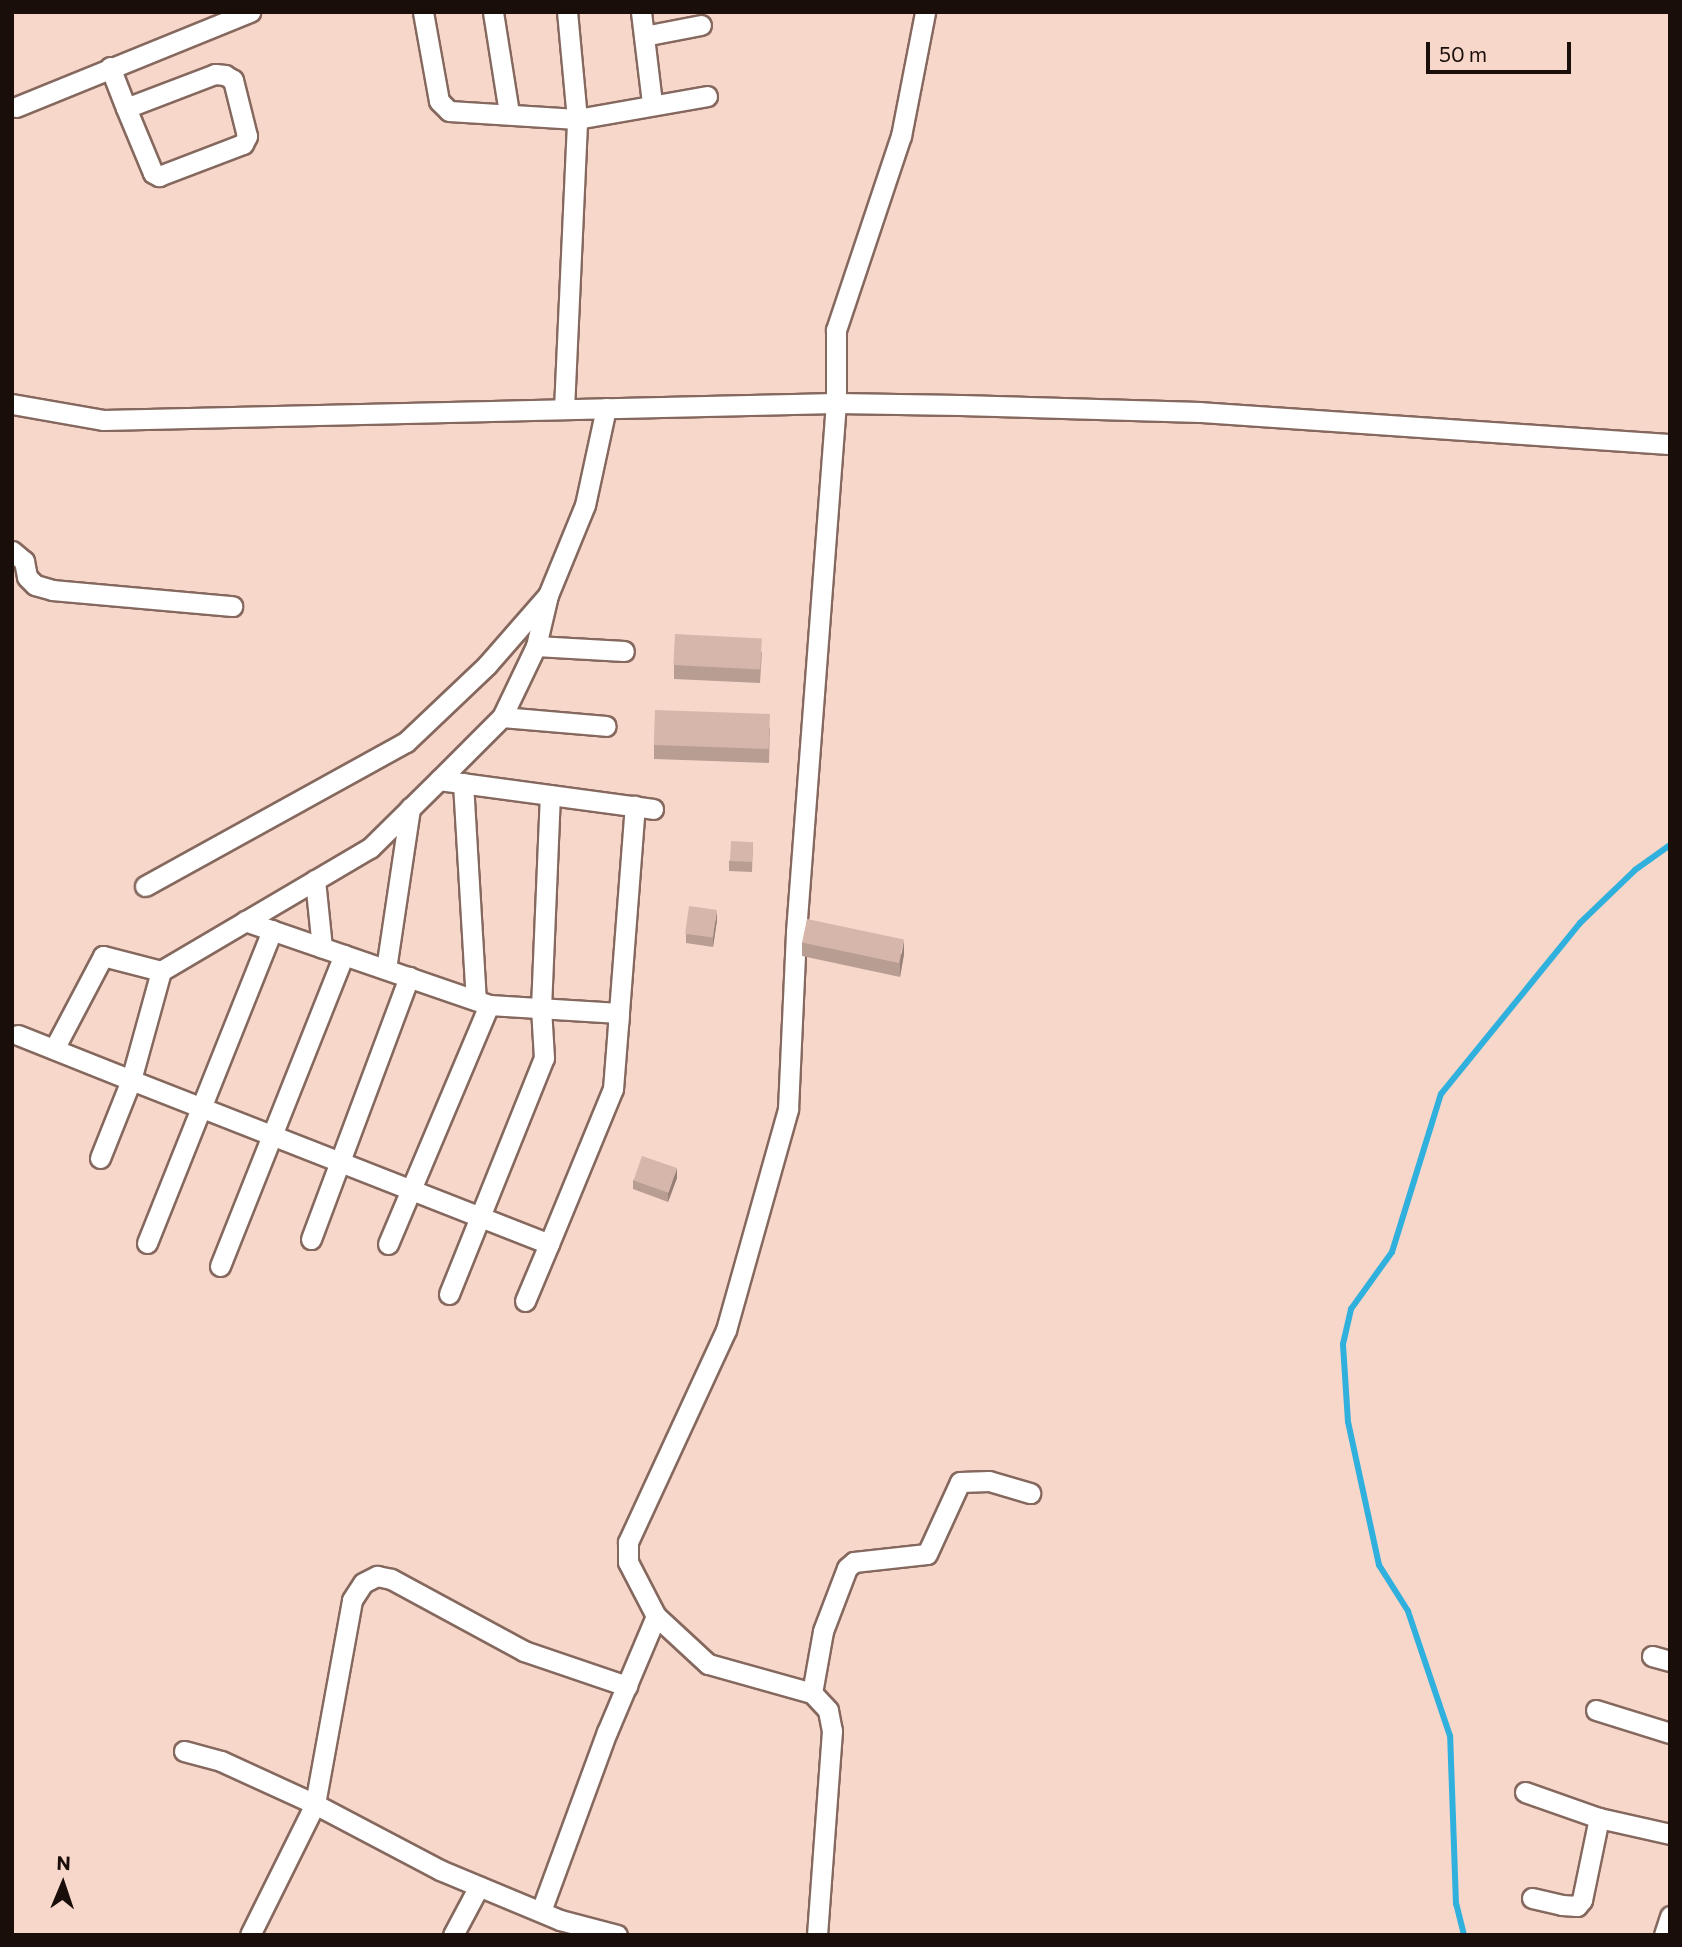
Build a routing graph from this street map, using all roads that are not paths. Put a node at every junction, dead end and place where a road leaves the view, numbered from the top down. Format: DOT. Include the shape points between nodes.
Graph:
graph roads {
  1 [pos="250,12"];
  2 [pos="423,12"];
  3 [pos="492,12"];
  4 [pos="567,12"];
  5 [pos="640,12"];
  6 [pos="925,12"];
  7 [pos="200,20"];
  8 [pos="701,24"];
  9 [pos="644,36"];
  10 [pos="110,67"];
  11 [pos="707,96"];
  12 [pos="652,103"];
  13 [pos="16,107"];
  14 [pos="126,108"];
  15 [pos="509,113"];
  16 [pos="578,119"];
  17 [pos="836,403"];
  18 [pos="12,404"];
  19 [pos="606,408"];
  20 [pos="564,409"];
  21 [pos="1670,444"];
  22 [pos="12,551"];
  23 [pos="548,595"];
  24 [pos="232,606"];
  25 [pos="536,646"];
  26 [pos="624,651"];
  27 [pos="502,717"];
  28 [pos="606,726"];
  29 [pos="439,780"];
  30 [pos="463,783"];
  31 [pos="550,795"];
  32 [pos="410,808"];
  33 [pos="315,880"];
  34 [pos="145,886"];
  35 [pos="245,921"];
  36 [pos="272,930"];
  37 [pos="322,948"];
  38 [pos="344,955"];
  39 [pos="386,970"];
  40 [pos="161,971"];
  41 [pos="409,977"];
  42 [pos="482,1003"];
  43 [pos="541,1008"];
  44 [pos="619,1013"];
  45 [pos="18,1035"];
  46 [pos="54,1049"];
  47 [pos="616,1060"];
  48 [pos="131,1080"];
  49 [pos="202,1108"];
  50 [pos="274,1136"];
  51 [pos="100,1158"];
  52 [pos="341,1163"];
  53 [pos="407,1189"];
  54 [pos="481,1218"];
  55 [pos="311,1239"];
  56 [pos="147,1242"];
  57 [pos="388,1244"];
  58 [pos="549,1244"];
  59 [pos="220,1266"];
  60 [pos="449,1294"];
  61 [pos="525,1301"];
  62 [pos="1030,1493"];
  63 [pos="656,1616"];
  64 [pos="627,1686"];
  65 [pos="812,1693"];
  66 [pos="1596,1710"];
  67 [pos="1670,1733"];
  68 [pos="184,1751"];
  69 [pos="1525,1792"];
  70 [pos="315,1804"];
  71 [pos="1599,1818"];
  72 [pos="1670,1834"];
  73 [pos="479,1886"];
  74 [pos="1532,1898"];
  75 [pos="541,1911"];
  76 [pos="1670,1916"];
  77 [pos="557,1927"];
  78 [pos="250,1935"];
  79 [pos="453,1935"];
  80 [pos="617,1935"];
  81 [pos="817,1935"];
  82 [pos="1664,1935"];
  1 -- 7 [label="street"];
  2 -- 15 [label="street" via="443,108"];
  3 -- 15 [label="street"];
  4 -- 16 [label="street"];
  5 -- 9 [label="street"];
  6 -- 17 [label="street" via="901,136 836,330"];
  7 -- 10 [label="street"];
  8 -- 9 [label="street"];
  9 -- 12 [label="street"];
  10 -- 13 [label="street"];
  10 -- 14 [label="street"];
  11 -- 12 [label="street"];
  12 -- 16 [label="street"];
  14 -- 14 [label="street" via="153,173 159,176 243,144 247,136 233,80 225,75 215,74"];
  15 -- 16 [label="street"];
  16 -- 20 [label="street"];
  17 -- 19 [label="street"];
  17 -- 21 [label="street" via="1200,412"];
  17 -- 63 [label="street" via="796,932 788,1109 726,1330 628,1542 628,1562"];
  18 -- 20 [label="street" via="103,420"];
  19 -- 20 [label="street"];
  19 -- 23 [label="street" via="585,505"];
  22 -- 24 [label="street" via="24,561 27,577 35,585 52,590"];
  23 -- 25 [label="street"];
  23 -- 34 [label="street" via="487,665 406,742"];
  25 -- 26 [label="street"];
  25 -- 27 [label="street"];
  27 -- 28 [label="street"];
  27 -- 29 [label="street"];
  29 -- 30 [label="street"];
  29 -- 32 [label="street"];
  30 -- 31 [label="street"];
  30 -- 42 [label="street"];
  31 -- 43 [label="street"];
  31 -- 44 [label="street" via="644,808"];
  32 -- 33 [label="street" via="370,848"];
  32 -- 39 [label="street"];
  33 -- 35 [label="street"];
  33 -- 37 [label="street"];
  35 -- 36 [label="street"];
  35 -- 40 [label="street"];
  36 -- 37 [label="street"];
  36 -- 49 [label="street"];
  37 -- 38 [label="street"];
  38 -- 39 [label="street"];
  38 -- 50 [label="street"];
  39 -- 41 [label="street"];
  40 -- 46 [label="street" via="103,956"];
  40 -- 48 [label="street"];
  41 -- 42 [label="street"];
  41 -- 52 [label="street"];
  42 -- 43 [label="street"];
  42 -- 53 [label="street"];
  43 -- 44 [label="street"];
  43 -- 54 [label="street" via="544,1058"];
  44 -- 47 [label="street"];
  44 -- 58 [label="street" via="613,1089"];
  45 -- 46 [label="street"];
  46 -- 48 [label="street"];
  48 -- 49 [label="street"];
  48 -- 51 [label="street"];
  49 -- 50 [label="street"];
  49 -- 56 [label="street"];
  50 -- 52 [label="street"];
  50 -- 59 [label="street"];
  52 -- 53 [label="street"];
  52 -- 55 [label="street"];
  53 -- 54 [label="street"];
  53 -- 57 [label="street"];
  54 -- 58 [label="street"];
  54 -- 60 [label="street"];
  58 -- 61 [label="street"];
  62 -- 65 [label="street" via="989,1481 960,1482 927,1554 854,1562 847,1568 823,1631"];
  63 -- 64 [label="street"];
  63 -- 65 [label="street" via="708,1664"];
  64 -- 70 [label="street" via="524,1651 391,1578 377,1576 363,1583 352,1600"];
  64 -- 75 [label="street"];
  65 -- 81 [label="street" via="828,1710 832,1731"];
  66 -- 67 [label="street"];
  68 -- 70 [label="street" via="220,1761"];
  69 -- 71 [label="street"];
  70 -- 73 [label="street"];
  70 -- 78 [label="street"];
  71 -- 72 [label="street"];
  71 -- 74 [label="street" via="1583,1900 1577,1906"];
  73 -- 75 [label="street"];
  73 -- 79 [label="street"];
  75 -- 77 [label="street"];
  76 -- 82 [label="street"];
  77 -- 80 [label="street"];
}
